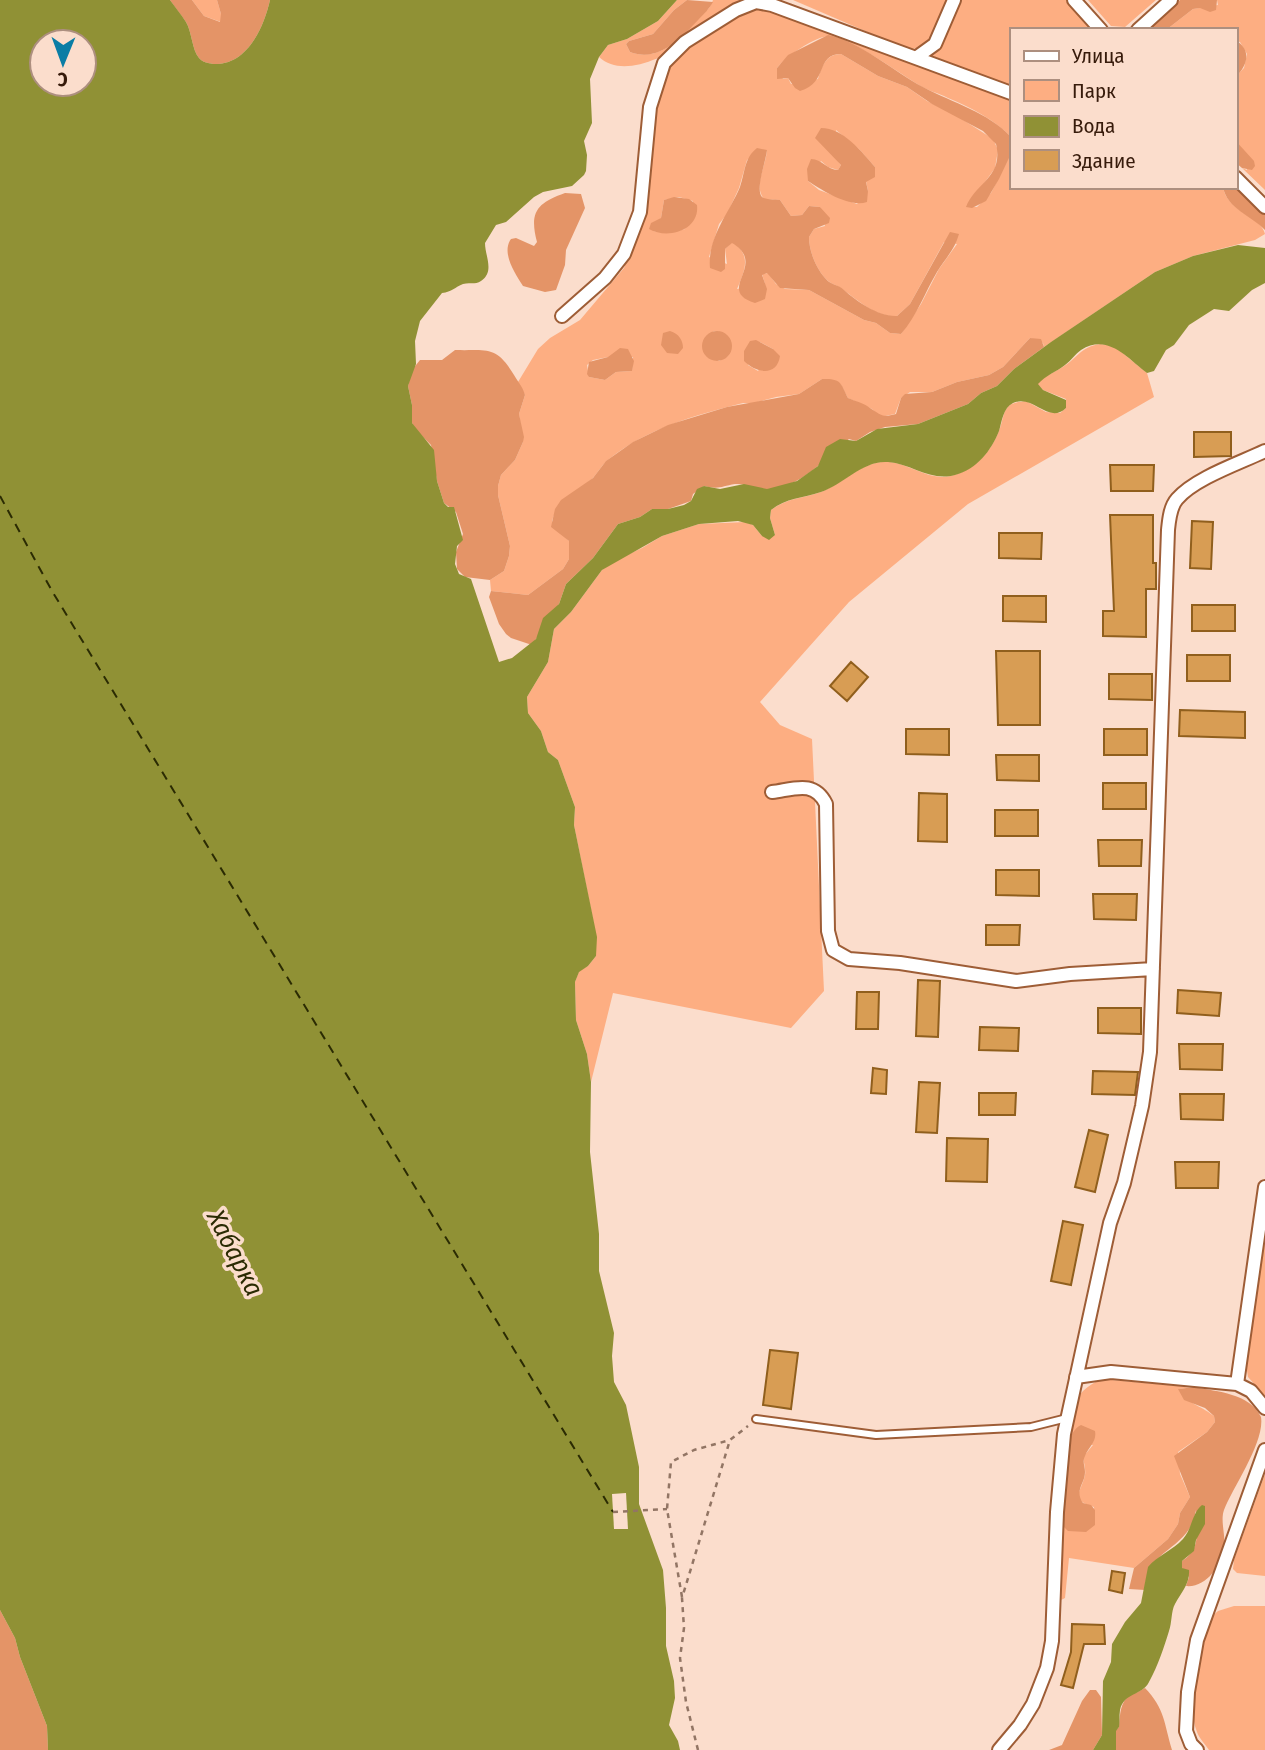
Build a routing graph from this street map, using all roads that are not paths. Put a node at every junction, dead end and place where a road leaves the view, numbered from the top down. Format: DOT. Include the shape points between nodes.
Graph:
graph roads {
  1 [pos="954,0"];
  2 [pos="1074,0"];
  3 [pos="1171,0"];
  4 [pos="1099,28"];
  5 [pos="1140,28"];
  6 [pos="918,57"];
  7 [pos="1010,93"];
  8 [pos="1237,179"];
  9 [pos="1265,207"];
  10 [pos="562,316"];
  11 [pos="1265,451"];
  12 [pos="772,792"];
  13 [pos="1153,969"];
  14 [pos="1265,1187"];
  15 [pos="1076,1377"];
  16 [pos="1237,1384"];
  17 [pos="1265,1408"];
  18 [pos="1067,1418"];
  19 [pos="756,1419"];
  20 [pos="1265,1450"];
  21 [pos="999,1750"];
  22 [pos="1197,1750"];
  1 -- 6 [label="street" via="935,44"];
  2 -- 4 [label="street"];
  3 -- 5 [label="street"];
  6 -- 7 [label="street"];
  6 -- 10 [label="street" via="756,2 685,42 664,64 650,107 639,212 624,254 605,278"];
  8 -- 9 [label="street"];
  11 -- 13 [label="street" via="1194,485 1176,500 1170,513"];
  12 -- 13 [label="street" via="808,788 821,793 827,804 828,931 833,950 849,958 1016,981"];
  13 -- 15 [label="street" via="1150,1052 1142,1106"];
  14 -- 16 [label="street"];
  15 -- 16 [label="street" via="1111,1372"];
  15 -- 18 [label="street"];
  16 -- 17 [label="street" via="1259,1397"];
  18 -- 19 [label="lane" via="1031,1427 876,1435"];
  18 -- 21 [label="street" via="1047,1668 1033,1704"];
  20 -- 22 [label="street" via="1198,1640 1186,1731"];
}
